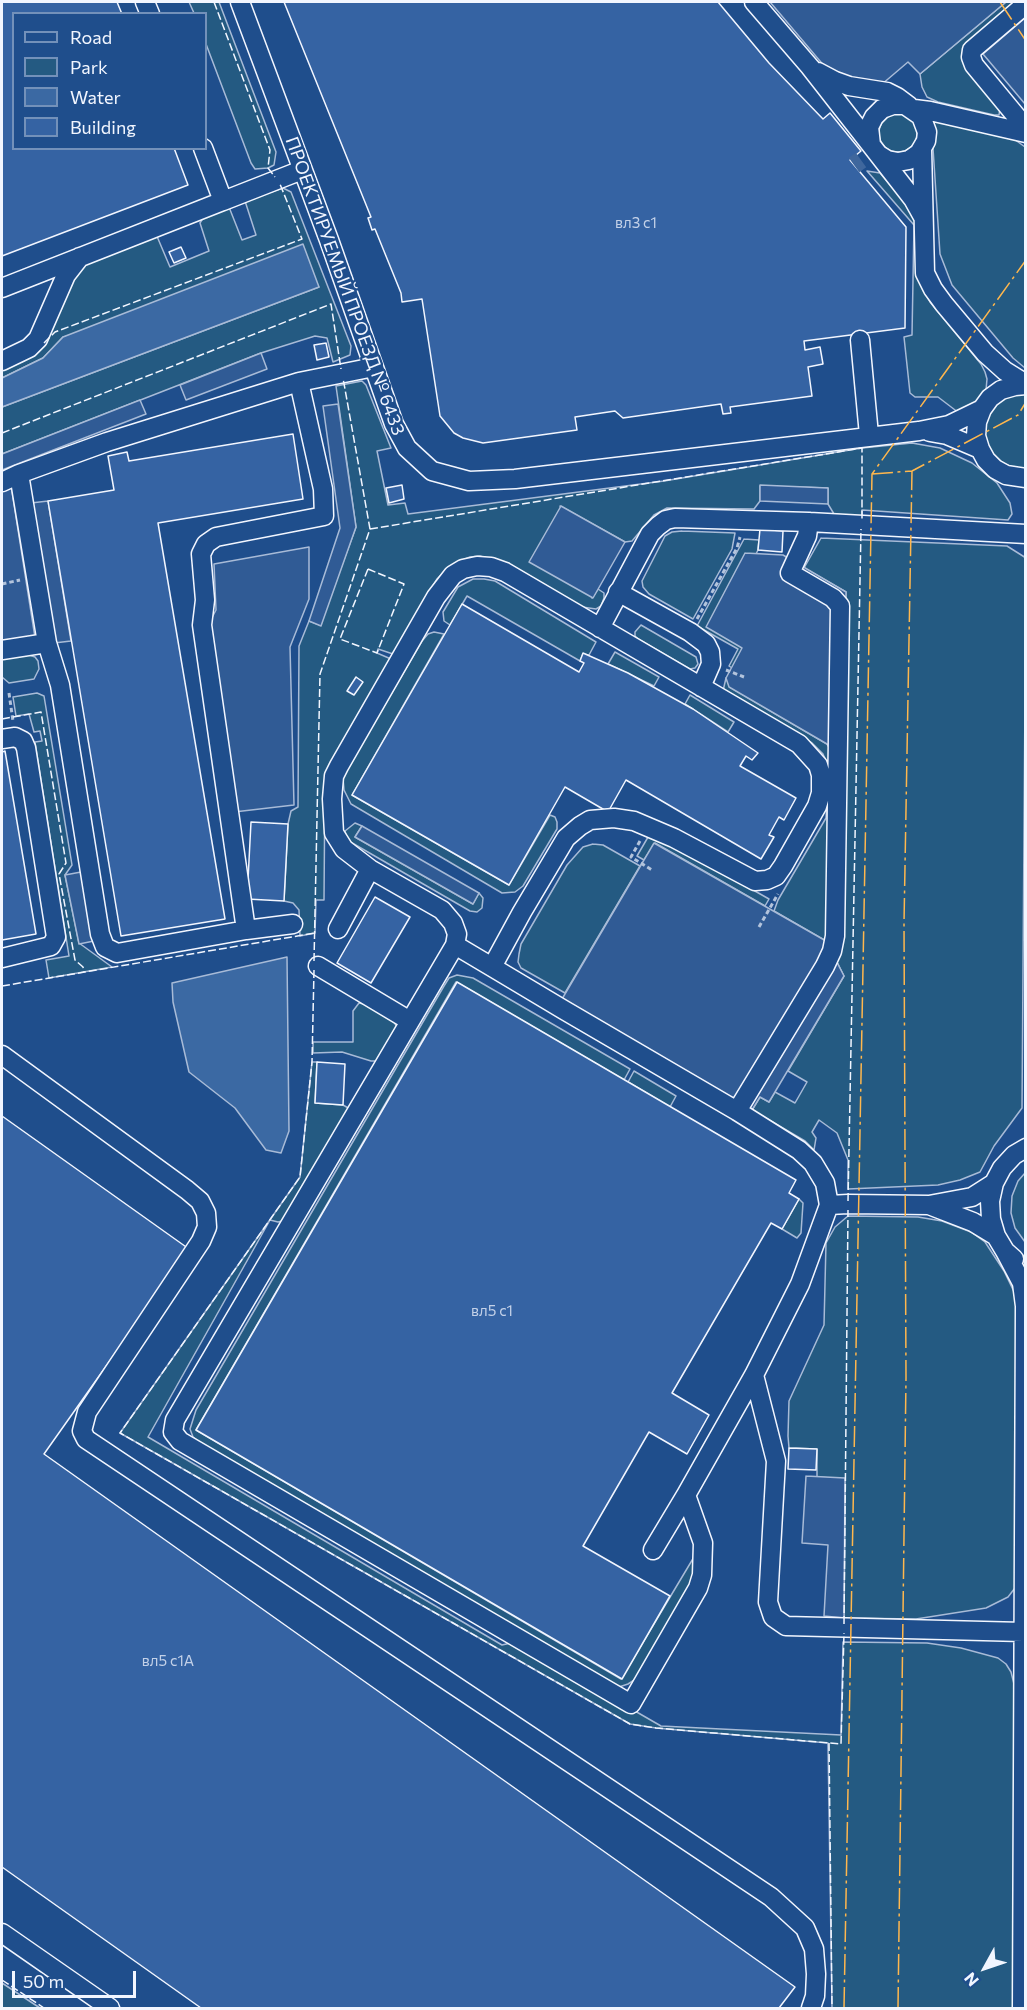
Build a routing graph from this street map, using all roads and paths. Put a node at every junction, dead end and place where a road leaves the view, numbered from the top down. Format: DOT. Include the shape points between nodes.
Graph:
graph roads {
  1 [pos="240,2"];
  2 [pos="754,2"];
  3 [pos="1026,4"];
  4 [pos="810,67"];
  5 [pos="912,108"];
  6 [pos="1026,128"];
  7 [pos="1026,133"];
  8 [pos="922,149"];
  9 [pos="204,150"];
  10 [pos="871,152"];
  11 [pos="302,170"];
  12 [pos="223,201"];
  13 [pos="923,218"];
  14 [pos="81,257"];
  15 [pos="2,288"];
  16 [pos="860,340"];
  17 [pos="984,353"];
  18 [pos="2,361"];
  19 [pos="374,367"];
  20 [pos="299,382"];
  21 [pos="1026,384"];
  22 [pos="986,403"];
  23 [pos="919,430"];
  24 [pos="869,435"];
  25 [pos="980,449"];
  26 [pos="19,474"];
  27 [pos="1023,480"];
  28 [pos="2,482"];
  29 [pos="809,522"];
  30 [pos="741,533"];
  31 [pos="1026,534"];
  32 [pos="618,592"];
  33 [pos="600,628"];
  34 [pos="690,632"];
  35 [pos="47,643"];
  36 [pos="2,650"];
  37 [pos="701,687"];
  38 [pos="9,693"];
  39 [pos="8,738"];
  40 [pos="369,869"];
  41 [pos="292,924"];
  42 [pos="338,929"];
  43 [pos="246,930"];
  44 [pos="455,945"];
  45 [pos="2,958"];
  46 [pos="318,966"];
  47 [pos="492,968"];
  48 [pos="410,1021"];
  49 [pos="2,1055"];
  50 [pos="737,1111"];
  51 [pos="1026,1133"];
  52 [pos="1020,1151"];
  53 [pos="994,1184"];
  54 [pos="829,1205"];
  55 [pos="929,1205"];
  56 [pos="1001,1243"];
  57 [pos="1026,1267"];
  58 [pos="1025,1306"];
  59 [pos="754,1375"];
  60 [pos="686,1495"];
  61 [pos="1025,1527"];
  62 [pos="653,1550"];
  63 [pos="1023,1632"];
  64 [pos="2,1933"];
  65 [pos="110,2008"];
  66 [pos="811,2008"];
  67 [pos="1022,2008"];
  1 -- 11 [label="street, ПРОЕКТИРУЕМЫЙ ПРОЕЗД № 6433"];
  2 -- 4 [label="street"];
  3 -- 6 [label="street" via="972,50 971,57"];
  4 -- 5 [label="street" via="849,86 887,92"];
  4 -- 10 [label="street"];
  5 -- 7 [label="street"];
  5 -- 8 [label="street" via="921,116 927,132"];
  5 -- 10 [label="street" via="893,105 878,112 869,127"];
  8 -- 10 [label="street" via="914,157 893,162"];
  8 -- 13 [label="street"];
  9 -- 12 [label="street"];
  10 -- 13 [label="street" via="913,199"];
  11 -- 12 [label="street"];
  11 -- 19 [label="street, ПРОЕКТИРУЕМЫЙ ПРОЕЗД № 6433"];
  12 -- 14 [label="street"];
  13 -- 17 [label="street" via="926,273 933,290"];
  14 -- 15 [label="street"];
  14 -- 18 [label="street" via="66,275 38,339"];
  16 -- 24 [label="street"];
  17 -- 21 [label="street"];
  17 -- 22 [label="street" via="992,370"];
  19 -- 20 [label="street"];
  19 -- 24 [label="street, ПРОЕКТИРУЕМЫЙ ПРОЕЗД № 6433" via="407,448 432,471 468,481 515,479"];
  20 -- 26 [label="street"];
  20 -- 43 [label="street" via="323,489 324,516 216,537 206,543 201,554 205,600 202,625"];
  21 -- 22 [label="street" via="1001,390"];
  22 -- 23 [label="street" via="950,425"];
  22 -- 25 [label="street" via="977,422"];
  23 -- 24 [label="street, ПРОЕКТИРУЕМЫЙ ПРОЕЗД № 6433"];
  23 -- 25 [label="street" via="947,435"];
  25 -- 27 [label="street" via="995,469"];
  26 -- 28 [label="street"];
  26 -- 35 [label="street"];
  29 -- 31 [label="street"];
  29 -- 32 [label="street" via="687,517 666,520 650,534"];
  29 -- 50 [label="street" via="807,536 790,573 840,606 835,936 825,966"];
  30 -- 34 [label="path" via="737,548"];
  32 -- 33 [label="street"];
  32 -- 34 [label="street"];
  33 -- 37 [label="street"];
  33 -- 40 [label="street" via="491,567 477,566 453,575 436,597 334,776 334,833 344,849"];
  34 -- 37 [label="street" via="710,652 711,664"];
  35 -- 36 [label="street"];
  35 -- 43 [label="street" via="60,685 105,947 117,953"];
  37 -- 47 [label="street" via="799,744 818,765 821,793 817,806 776,876 755,880 634,821 590,820 566,838"];
  38 -- 39 [label="path"];
  39 -- 45 [label="street" via="23,741 27,748 56,937 51,946"];
  40 -- 42 [label="street"];
  40 -- 44 [label="street" via="442,910 453,923"];
  41 -- 43 [label="street"];
  44 -- 47 [label="street"];
  44 -- 48 [label="street"];
  46 -- 48 [label="street"];
  47 -- 50 [label="street"];
  48 -- 60 [label="street" via="175,1420 173,1432 180,1442 631,1704 702,1575 703,1543"];
  49 -- 66 [label="street" via="200,1200 206,1213 207,1227 201,1241 87,1412 82,1431 86,1439 771,1898 805,1928 813,1949 816,1974"];
  50 -- 54 [label="street" via="813,1163 825,1183"];
  51 -- 52 [label="street"];
  52 -- 53 [label="street" via="1002,1168"];
  53 -- 55 [label="street" via="972,1197"];
  53 -- 56 [label="street" via="991,1219"];
  54 -- 55 [label="street"];
  54 -- 59 [label="street" via="800,1284"];
  55 -- 56 [label="street" via="973,1222"];
  56 -- 57 [label="street"];
  56 -- 58 [label="street" via="1022,1283"];
  58 -- 61 [label="street"];
  59 -- 60 [label="street"];
  59 -- 63 [label="street" via="776,1461 768,1602 773,1617 786,1626"];
  60 -- 62 [label="street"];
  61 -- 63 [label="street"];
  63 -- 67 [label="street"];
  64 -- 65 [label="street"];
}
